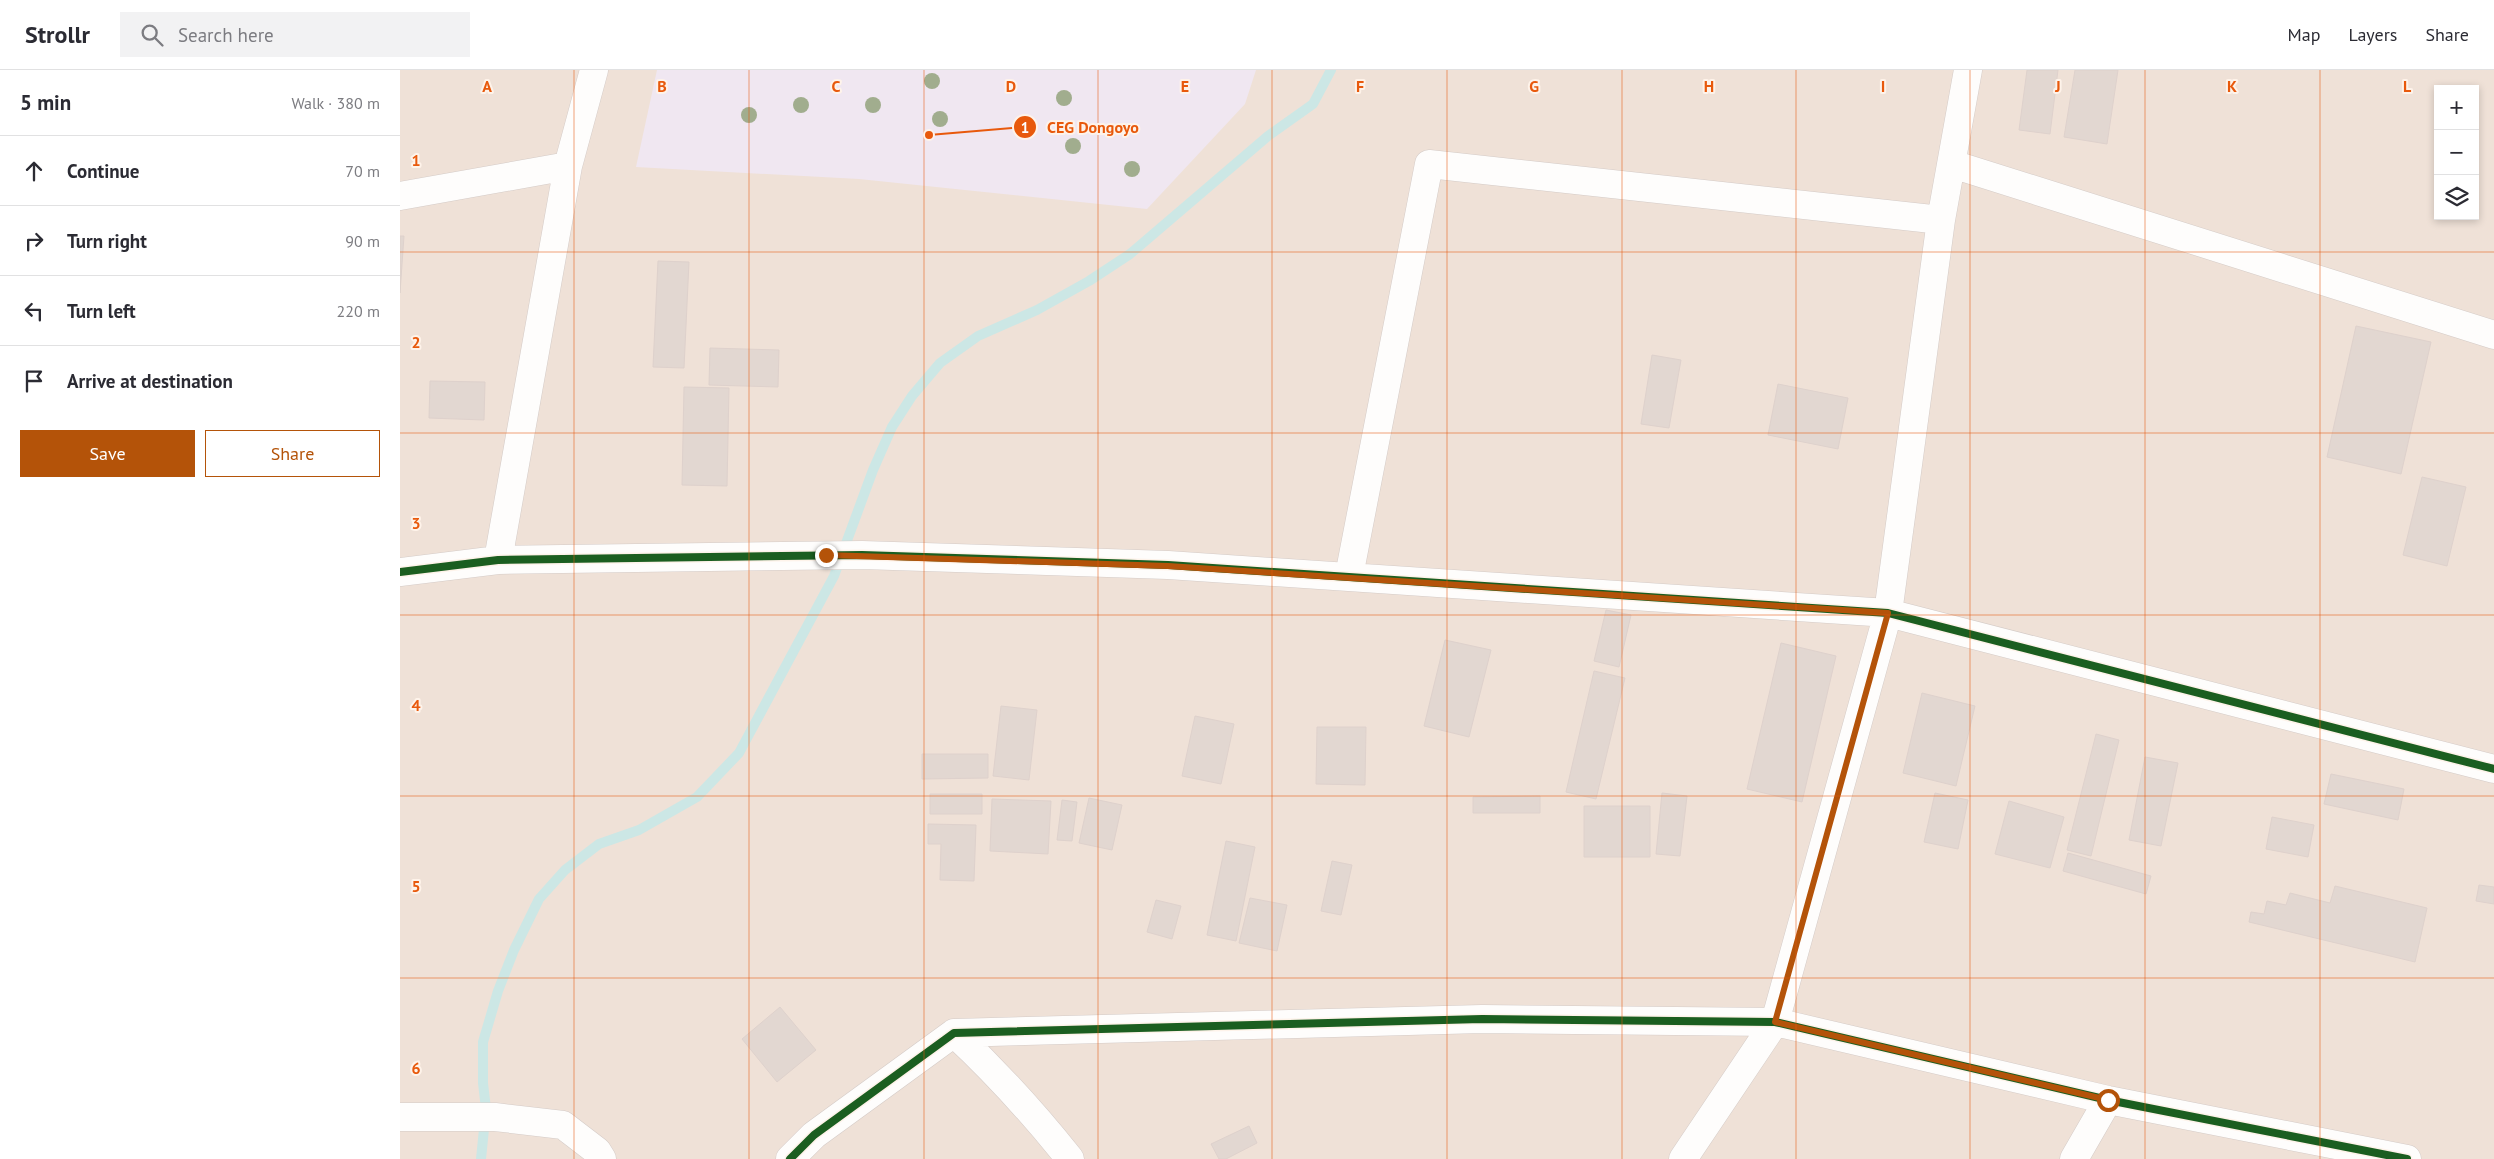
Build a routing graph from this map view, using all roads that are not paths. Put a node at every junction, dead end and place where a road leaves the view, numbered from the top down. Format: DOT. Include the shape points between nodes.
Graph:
graph roads {
  1 [pos="594,70"];
  2 [pos="1968,70"];
  3 [pos="1952,164"];
  4 [pos="568,166"];
  5 [pos="400,196"];
  6 [pos="1941,220"];
  7 [pos="2494,335"];
  8 [pos="498,560"];
  9 [pos="400,572"];
  10 [pos="1349,576"];
  11 [pos="1888,613"];
  12 [pos="2494,769"];
  13 [pos="1775,1022"];
  14 [pos="954,1033"];
  15 [pos="2108,1100"];
  16 [pos="400,1117"];
  17 [pos="602,1159"];
  18 [pos="790,1159"];
  19 [pos="1070,1159"];
  20 [pos="1683,1159"];
  21 [pos="2074,1159"];
  22 [pos="2407,1159"];
  1 -- 4 [label="street"];
  2 -- 3 [label="street"];
  3 -- 6 [label="street"];
  3 -- 7 [label="street"];
  4 -- 5 [label="street"];
  4 -- 8 [label="street"];
  6 -- 10 [label="street" via="1429,164"];
  6 -- 11 [label="street"];
  8 -- 9 [label="street"];
  8 -- 10 [label="street" via="862,555"];
  10 -- 11 [label="street"];
  11 -- 12 [label="street"];
  11 -- 13 [label="street"];
  13 -- 14 [label="street" via="1482,1019"];
  13 -- 15 [label="street"];
  13 -- 20 [label="street"];
  14 -- 18 [label="street" via="814,1135"];
  14 -- 19 [label="street" via="994,1071"];
  15 -- 21 [label="street"];
  15 -- 22 [label="street"];
  16 -- 17 [label="street" via="485,1117 563,1125"];
}
